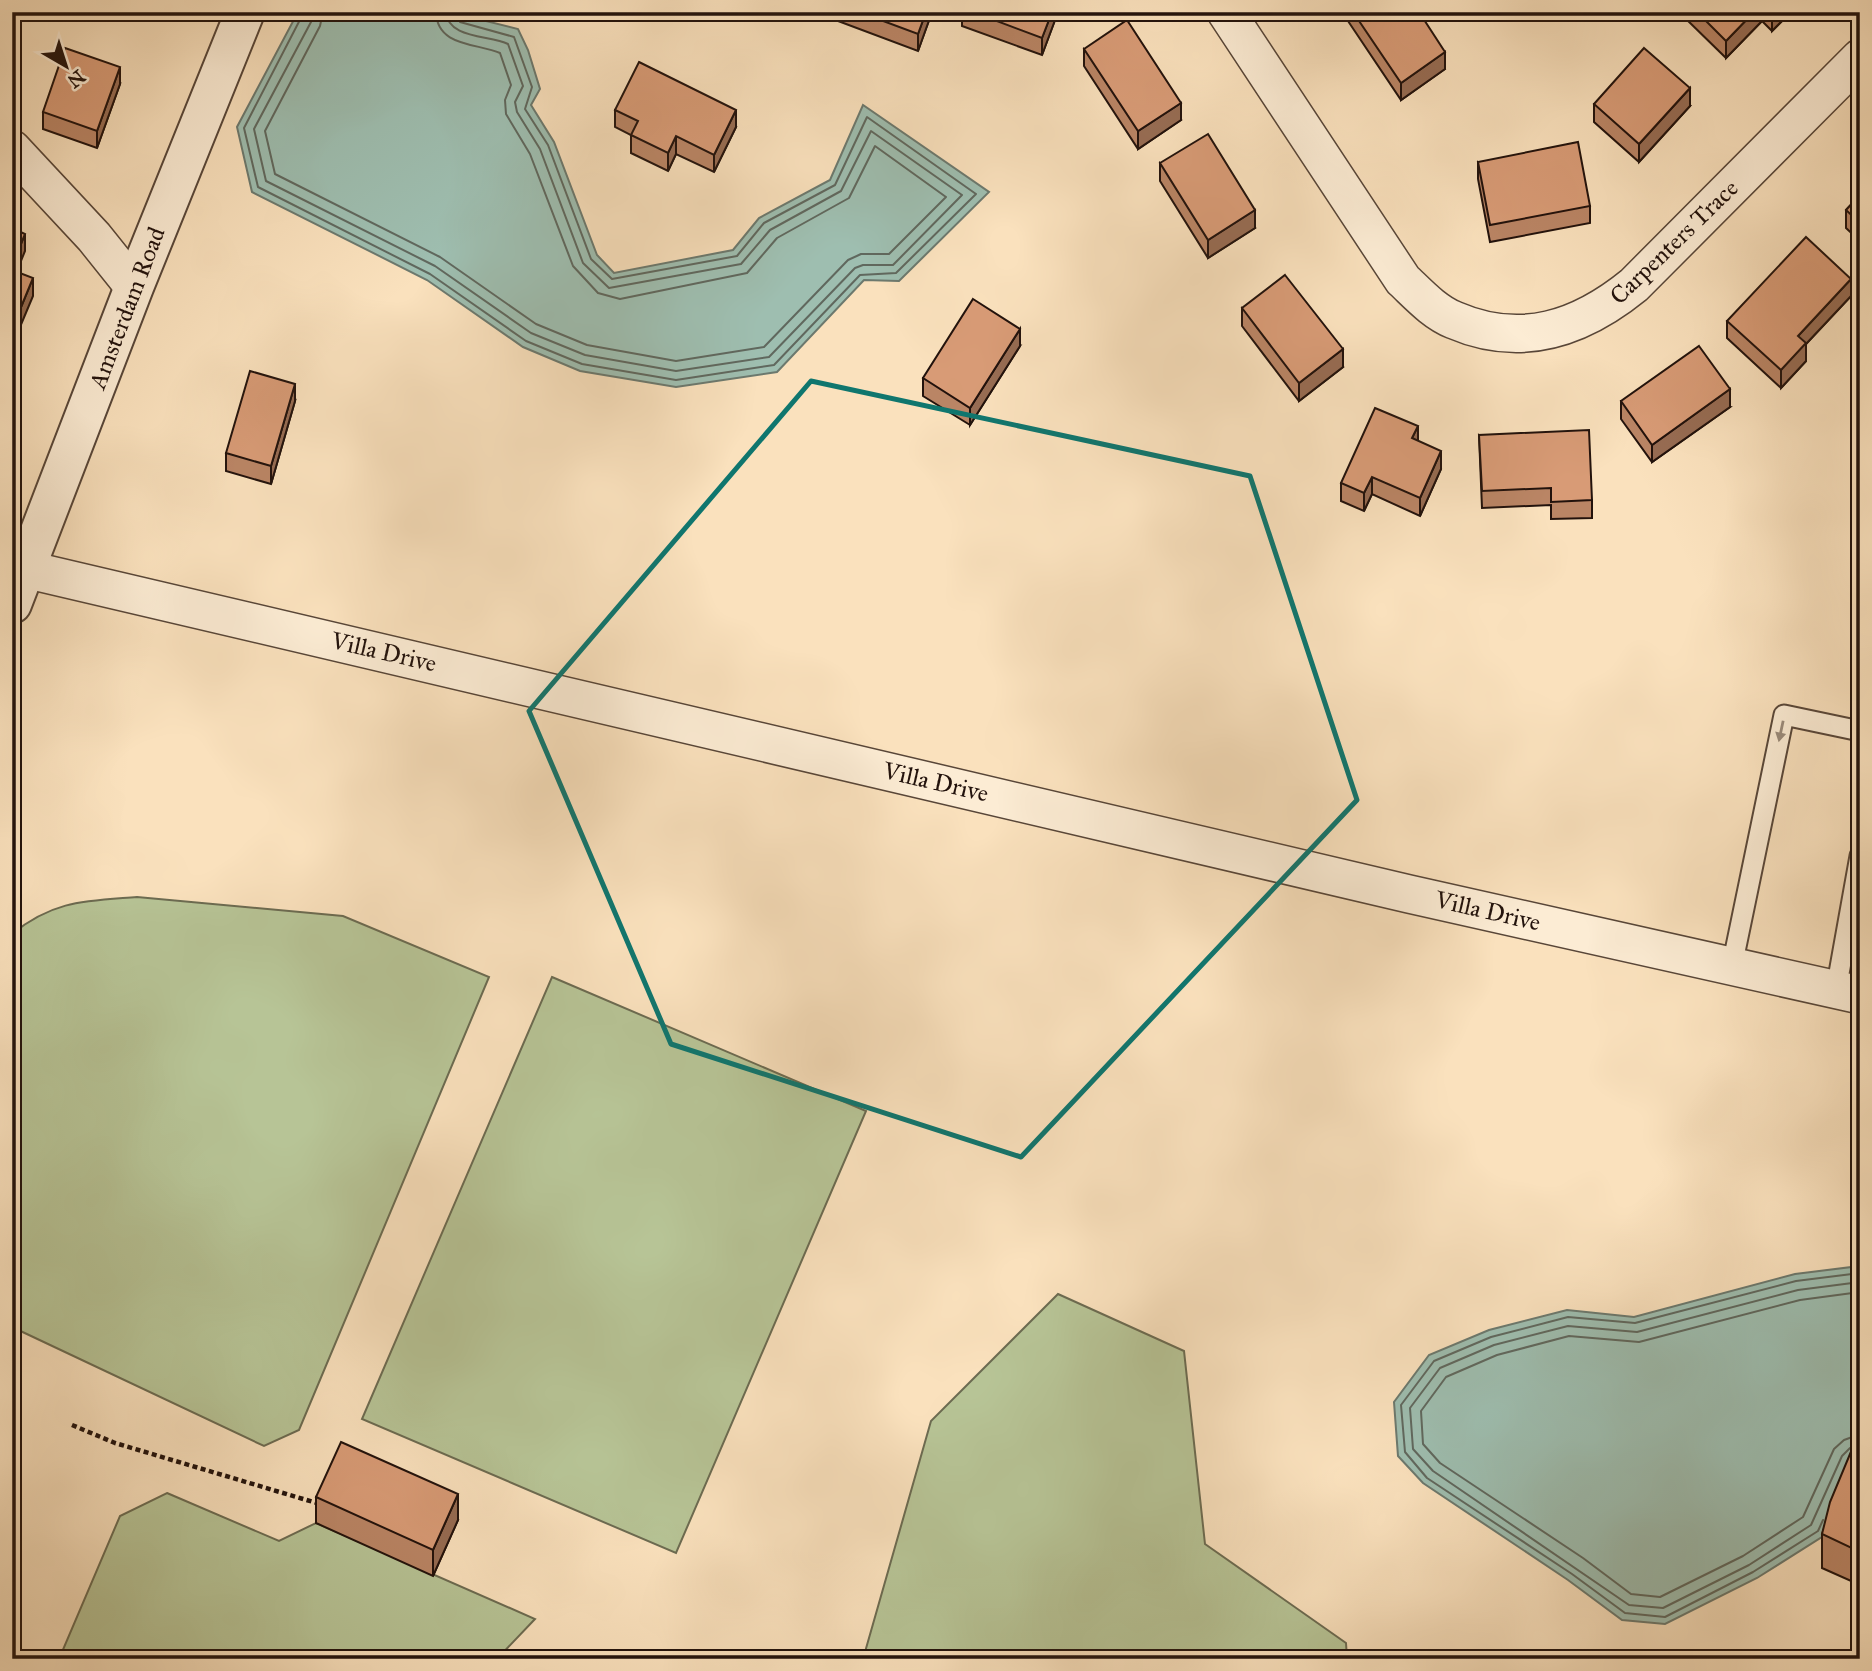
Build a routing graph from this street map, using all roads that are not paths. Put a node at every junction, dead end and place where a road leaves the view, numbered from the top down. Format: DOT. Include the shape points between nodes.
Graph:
graph roads {
  1 [pos="245,12"];
  2 [pos="1226,12"];
  3 [pos="1860,58"];
  4 [pos="12,149"];
  5 [pos="134,287"];
  6 [pos="17,580"];
  7 [pos="1860,731"];
  8 [pos="1860,856"];
  9 [pos="1732,966"];
  10 [pos="1848,992"];
  1 -- 5 [label="street, Amsterdam Road"];
  2 -- 3 [label="street, Carpenters Trace" via="1403,279 1452,320 1497,333 1527,335 1571,326 1612,303"];
  4 -- 5 [label="street"];
  5 -- 6 [label="street, Amsterdam Road"];
  6 -- 9 [label="street, Villa Drive" via="90,582"];
  7 -- 9 [label="lane, one-way" via="1784,715"];
  8 -- 10 [label="lane"];
  9 -- 10 [label="street, Villa Drive"];
}
